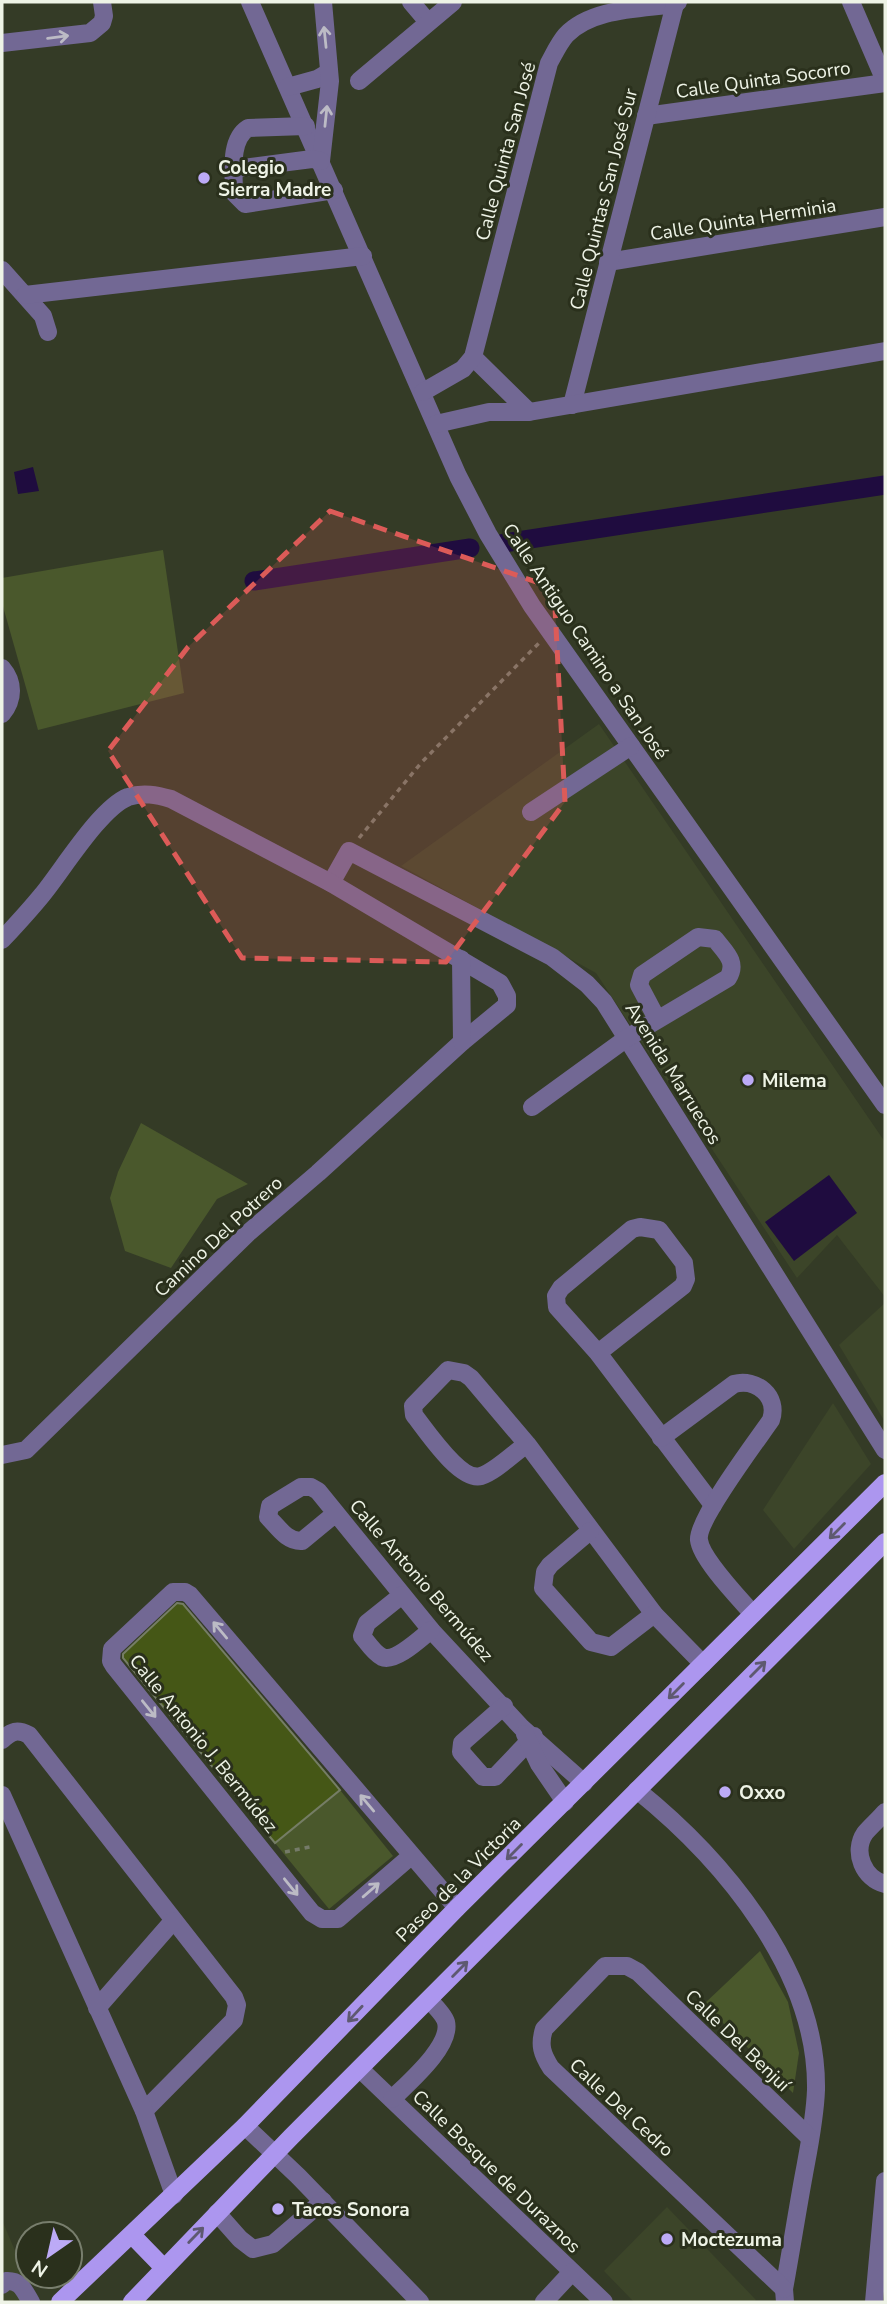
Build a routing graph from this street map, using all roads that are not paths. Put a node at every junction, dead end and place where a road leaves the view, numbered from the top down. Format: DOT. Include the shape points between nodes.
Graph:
graph roads {
  1 [pos="102,2"];
  2 [pos="250,2"];
  3 [pos="323,2"];
  4 [pos="411,2"];
  5 [pos="453,2"];
  6 [pos="851,2"];
  7 [pos="677,3"];
  8 [pos="428,22"];
  9 [pos="2,43"];
  10 [pos="329,72"];
  11 [pos="359,81"];
  12 [pos="885,82"];
  13 [pos="288,87"];
  14 [pos="646,116"];
  15 [pos="306,126"];
  16 [pos="321,161"];
  17 [pos="234,169"];
  18 [pos="334,190"];
  19 [pos="885,217"];
  20 [pos="363,256"];
  21 [pos="608,262"];
  22 [pos="2,270"];
  23 [pos="25,295"];
  24 [pos="48,332"];
  25 [pos="885,351"];
  26 [pos="473,357"];
  27 [pos="423,393"];
  28 [pos="572,405"];
  29 [pos="529,412"];
  30 [pos="436,424"];
  31 [pos="2,668"];
  32 [pos="2,713"];
  33 [pos="631,746"];
  34 [pos="530,812"];
  35 [pos="331,883"];
  36 [pos="2,940"];
  37 [pos="461,959"];
  38 [pos="657,1019"];
  39 [pos="627,1038"];
  40 [pos="461,1042"];
  41 [pos="885,1105"];
  42 [pos="532,1107"];
  43 [pos="598,1353"];
  44 [pos="660,1438"];
  45 [pos="527,1444"];
  46 [pos="885,1450"];
  47 [pos="2,1455"];
  48 [pos="885,1483"];
  49 [pos="713,1505"];
  50 [pos="336,1513"];
  51 [pos="590,1531"];
  52 [pos="885,1542"];
  53 [pos="401,1595"];
  54 [pos="654,1614"];
  55 [pos="753,1614"];
  56 [pos="431,1630"];
  57 [pos="703,1664"];
  58 [pos="504,1706"];
  59 [pos="528,1735"];
  60 [pos="2,1740"];
  61 [pos="584,1783"];
  62 [pos="637,1790"];
  63 [pos="2,1795"];
  64 [pos="565,1802"];
  65 [pos="885,1812"];
  66 [pos="411,1856"];
  67 [pos="885,1884"];
  68 [pos="457,1908"];
  69 [pos="173,1921"];
  70 [pos="638,1972"];
  71 [pos="429,2000"];
  72 [pos="97,2008"];
  73 [pos="360,2069"];
  74 [pos="392,2099"];
  75 [pos="144,2111"];
  76 [pos="244,2126"];
  77 [pos="810,2138"];
  78 [pos="275,2155"];
  79 [pos="885,2181"];
  80 [pos="174,2195"];
  81 [pos="323,2201"];
  82 [pos="884,2204"];
  83 [pos="217,2214"];
  84 [pos="132,2235"];
  85 [pos="164,2268"];
  86 [pos="572,2272"];
  87 [pos="2,2285"];
  88 [pos="785,2296"];
  89 [pos="31,2302"];
  90 [pos="60,2302"];
  91 [pos="132,2302"];
  92 [pos="420,2302"];
  93 [pos="544,2302"];
  94 [pos="604,2302"];
  95 [pos="874,2302"];
  9 -- 1 [label="street, one-way" via="90,33 102,23"];
  2 -- 13 [label="street, Calle Antiguo Camino a San José"];
  10 -- 3 [label="street, one-way"];
  4 -- 8 [label="street"];
  5 -- 8 [label="street"];
  6 -- 12 [label="street"];
  7 -- 14 [label="street, Calle Quintas San José Sur"];
  7 -- 26 [label="street, Calle Quinta San José" via="593,17 564,37 549,63"];
  8 -- 11 [label="street"];
  10 -- 13 [label="street"];
  16 -- 10 [label="street, one-way"];
  12 -- 14 [label="street, Calle Quinta Socorro"];
  13 -- 15 [label="street, Calle Antiguo Camino a San José"];
  14 -- 21 [label="street, Calle Quintas San José Sur"];
  15 -- 16 [label="street, Calle Antiguo Camino a San José"];
  15 -- 17 [label="street" via="248,128 236,143"];
  16 -- 17 [label="street"];
  16 -- 18 [label="street, Calle Antiguo Camino a San José"];
  17 -- 18 [label="street" via="234,193 245,204"];
  18 -- 20 [label="street, Calle Antiguo Camino a San José"];
  19 -- 21 [label="street, Calle Quinta Herminia"];
  20 -- 23 [label="street"];
  20 -- 27 [label="street, Calle Antiguo Camino a San José"];
  21 -- 28 [label="street, Calle Quintas San José Sur"];
  22 -- 23 [label="street"];
  23 -- 24 [label="street" via="43,316"];
  25 -- 28 [label="street"];
  26 -- 27 [label="street" via="463,369"];
  26 -- 29 [label="street"];
  27 -- 30 [label="street, Calle Antiguo Camino a San José"];
  28 -- 29 [label="street"];
  29 -- 30 [label="street" via="489,412"];
  30 -- 33 [label="street, Calle Antiguo Camino a San José" via="488,534"];
  31 -- 32 [label="street" via="12,691"];
  33 -- 34 [label="street"];
  33 -- 41 [label="street, Calle Antiguo Camino a San José"];
  35 -- 36 [label="street" via="171,799 142,794 126,798 95,826"];
  35 -- 37 [label="street"];
  35 -- 39 [label="street, Avenida Marruecos" via="349,851 552,957 604,1002"];
  37 -- 40 [label="street"];
  37 -- 40 [label="street, Camino Del Potrero" via="500,983 508,996 507,1005"];
  38 -- 38 [label="street" via="728,978 733,963 715,939 698,937 642,975 639,985"];
  38 -- 39 [label="street"];
  39 -- 42 [label="street"];
  39 -- 46 [label="street, Avenida Marruecos"];
  40 -- 47 [label="street, Camino Del Potrero" via="248,1233 26,1450"];
  43 -- 43 [label="street" via="557,1307 558,1292 632,1229 659,1230 684,1263 683,1286"];
  43 -- 44 [label="street"];
  44 -- 49 [label="street"];
  44 -- 49 [label="street" via="734,1384 756,1384 770,1398 771,1420"];
  45 -- 45 [label="street" via="483,1476 474,1477 459,1469 414,1415 413,1406 448,1370 464,1373"];
  45 -- 51 [label="street"];
  48 -- 55 [label="main road, Paseo de la Victoria, one-way"];
  49 -- 55 [label="street" via="698,1539"];
  50 -- 50 [label="street, Calle Antonio Bermúdez" via="317,1491 301,1487 270,1506 268,1517 290,1540 298,1542"];
  50 -- 53 [label="street, Calle Antonio Bermúdez"];
  51 -- 54 [label="street"];
  51 -- 54 [label="street" via="550,1565 543,1588 592,1642 604,1647 611,1647"];
  62 -- 52 [label="main road, one-way"];
  53 -- 56 [label="street, Calle Antonio Bermúdez"];
  53 -- 56 [label="street" via="364,1626 362,1636 383,1658 394,1658"];
  54 -- 57 [label="street"];
  55 -- 57 [label="main road, Paseo de la Victoria"];
  56 -- 58 [label="street, Calle Antonio Bermúdez"];
  57 -- 61 [label="main road, Paseo de la Victoria, one-way"];
  58 -- 59 [label="street, Calle Antonio Bermúdez"];
  58 -- 59 [label="street" via="464,1739 461,1752 483,1777 492,1779"];
  59 -- 61 [label="street, Calle Antonio Bermúdez"];
  59 -- 64 [label="street, Calle Antonio Bermúdez"];
  60 -- 69 [label="street" via="16,1730 29,1735"];
  61 -- 64 [label="main road, Paseo de la Victoria"];
  71 -- 62 [label="main road, one-way"];
  62 -- 77 [label="street" via="694,1840 734,1886 789,1976 804,2011 813,2051 816,2090"];
  63 -- 72 [label="street"];
  64 -- 68 [label="main road, Paseo de la Victoria, one-way"];
  65 -- 67 [label="street" via="860,1846 863,1867"];
  66 -- 66 [label="street, Calle Antonio J. Bermúdez, one-way" via="190,1595 173,1592 112,1649 111,1661 312,1913 330,1921 338,1919"];
  66 -- 68 [label="street, Calle Antonio J. Bermúdez"];
  68 -- 76 [label="main road, Paseo de la Victoria, one-way"];
  69 -- 72 [label="street"];
  69 -- 75 [label="street" via="233,1997 237,2013"];
  70 -- 77 [label="street, Calle Del Benjuí"];
  70 -- 88 [label="street, Calle Del Cedro" via="627,1966 605,1966 544,2029 542,2053 551,2068"];
  71 -- 73 [label="main road"];
  71 -- 74 [label="street" via="446,2020 446,2034 438,2050"];
  72 -- 75 [label="street"];
  73 -- 74 [label="street, Calle Bosque de Duraznos"];
  73 -- 78 [label="main road"];
  74 -- 86 [label="street, Calle Bosque de Duraznos"];
  75 -- 80 [label="street"];
  76 -- 78 [label="street"];
  76 -- 80 [label="main road, Paseo de la Victoria"];
  77 -- 88 [label="street"];
  78 -- 81 [label="street"];
  78 -- 83 [label="main road"];
  79 -- 82 [label="street"];
  80 -- 84 [label="main road, Paseo de la Victoria"];
  81 -- 83 [label="street" via="272,2244 253,2249"];
  81 -- 92 [label="street"];
  82 -- 95 [label="street"];
  85 -- 83 [label="main road, one-way"];
  84 -- 85 [label="main road"];
  84 -- 90 [label="main road, Paseo de la Victoria"];
  85 -- 91 [label="main road"];
  86 -- 93 [label="street"];
  86 -- 94 [label="street, Calle Bosque de Duraznos"];
  87 -- 89 [label="street" via="17,2282"];
}
